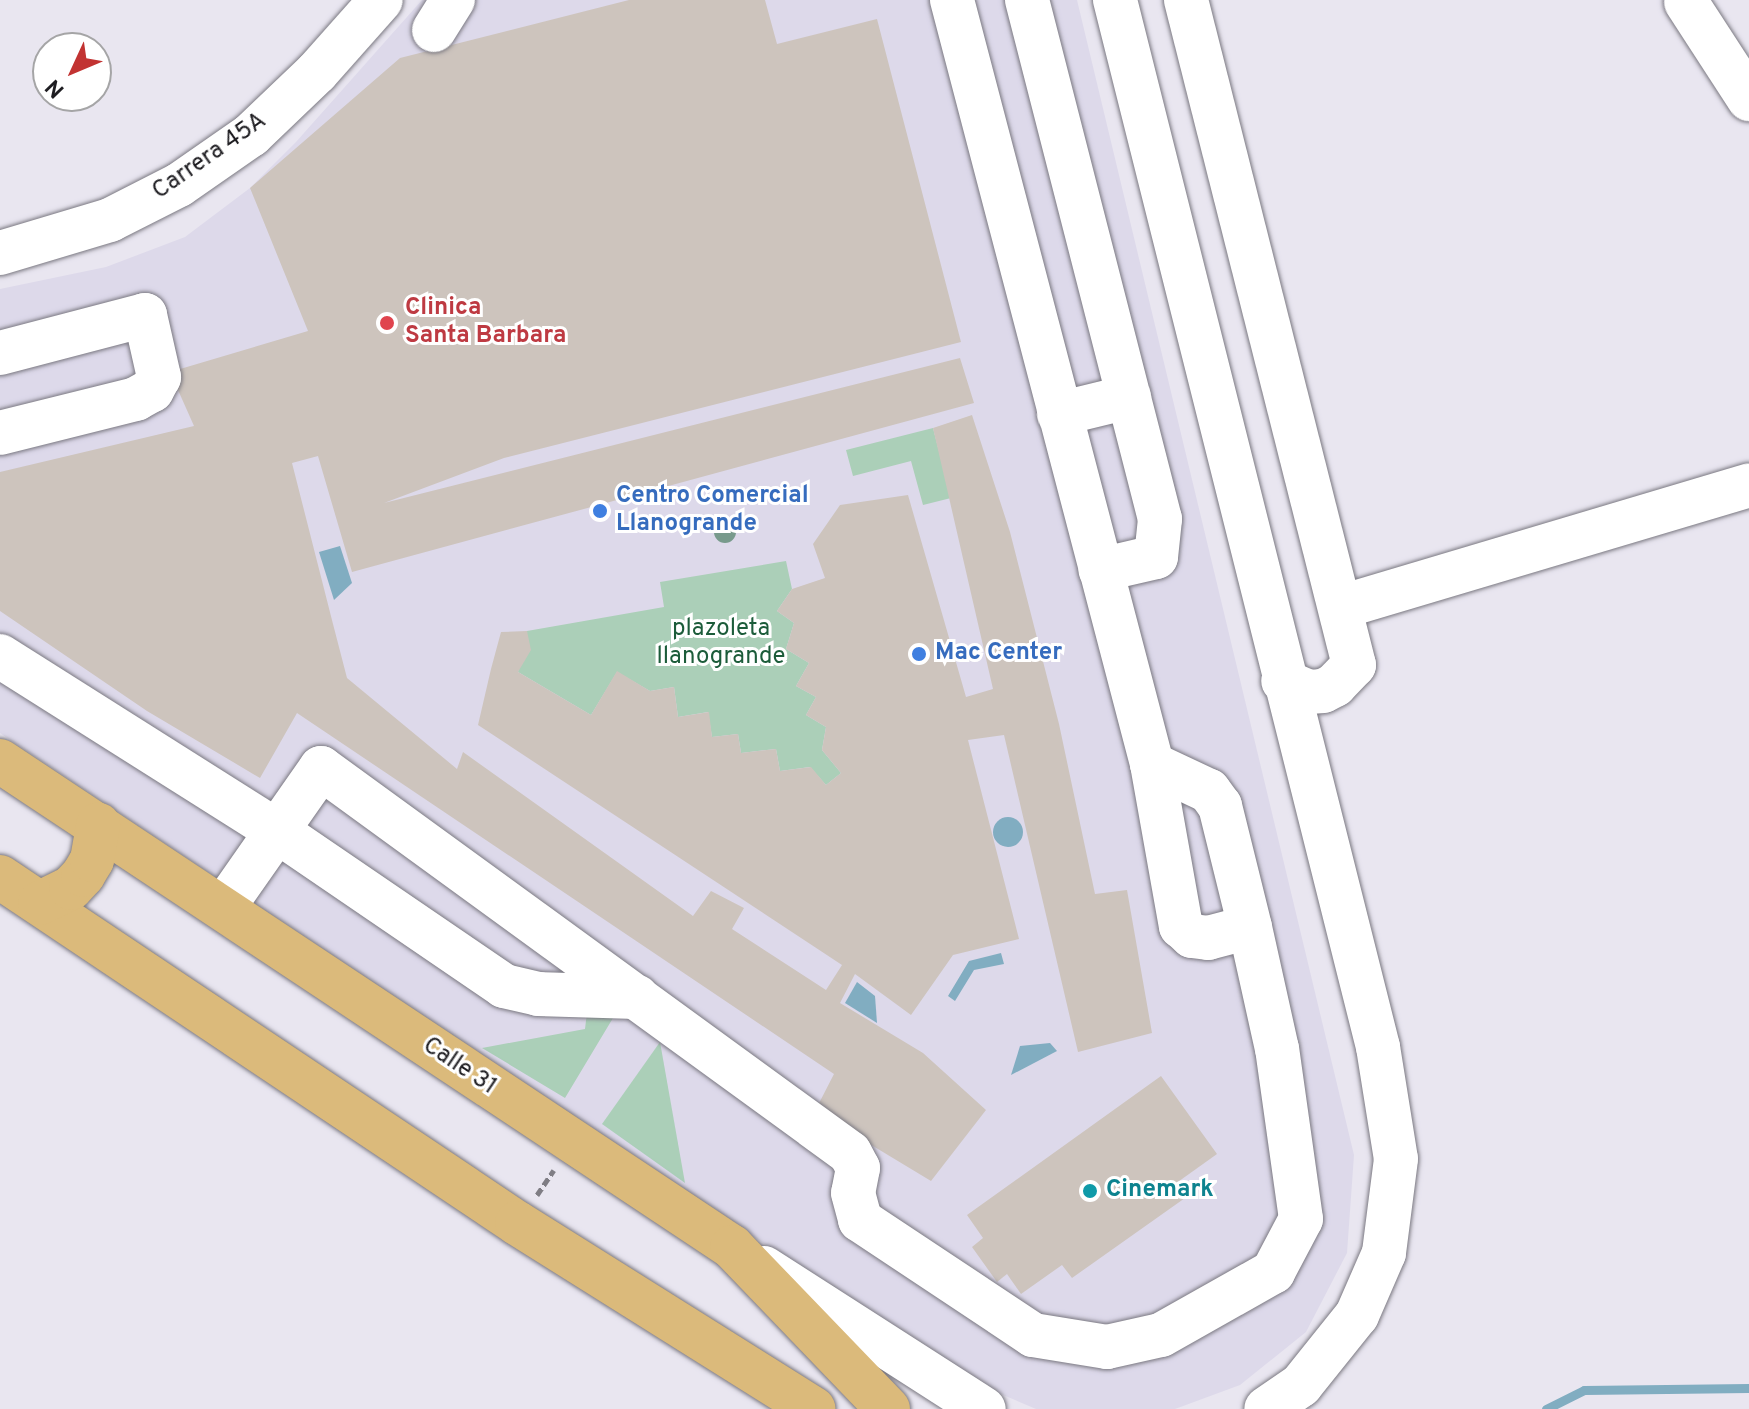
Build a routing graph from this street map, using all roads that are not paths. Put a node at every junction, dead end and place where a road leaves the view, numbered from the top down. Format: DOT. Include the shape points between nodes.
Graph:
graph roads {
  1 [pos="381,0"];
  2 [pos="952,0"];
  3 [pos="1027,0"];
  4 [pos="1115,0"];
  5 [pos="1186,0"];
  6 [pos="1686,2"];
  7 [pos="1749,99"];
  8 [pos="0,253"];
  9 [pos="0,353"];
  10 [pos="1129,397"];
  11 [pos="1059,414"];
  12 [pos="0,433"];
  13 [pos="1749,485"];
  14 [pos="1100,570"];
  15 [pos="1341,607"];
  16 [pos="0,656"];
  17 [pos="1283,681"];
  18 [pos="0,761"];
  19 [pos="1152,764"];
  20 [pos="98,825"];
  21 [pos="277,831"];
  22 [pos="0,877"];
  23 [pos="40,903"];
  24 [pos="223,908"];
  25 [pos="1250,927"];
  26 [pos="637,997"];
  27 [pos="732,1247"];
  28 [pos="813,1409"];
  29 [pos="888,1409"];
  30 [pos="984,1409"];
  31 [pos="1266,1409"];
  1 -- 8 [label="street, Carrera 45A" via="251,135 179,185 110,220"];
  2 -- 11 [label="street"];
  3 -- 10 [label="street"];
  4 -- 17 [label="street"];
  5 -- 15 [label="street"];
  6 -- 7 [label="street"];
  9 -- 12 [label="street" via="145,315 159,377 152,390 136,399"];
  10 -- 11 [label="street"];
  10 -- 14 [label="street" via="1162,538 1156,557"];
  11 -- 14 [label="street"];
  13 -- 15 [label="street"];
  14 -- 19 [label="street"];
  15 -- 17 [label="street" via="1354,665 1346,676 1323,691 1295,689"];
  16 -- 21 [label="street"];
  17 -- 31 [label="street" via="1378,1047 1396,1159 1384,1253 1357,1315 1301,1385"];
  18 -- 20 [label="main road, Calle 31"];
  19 -- 25 [label="street" via="1209,791 1220,806"];
  19 -- 25 [label="street" via="1181,926 1192,936 1208,938"];
  20 -- 23 [label="main road" via="92,860 83,875 71,888"];
  20 -- 24 [label="main road, Calle 31"];
  21 -- 24 [label="street"];
  21 -- 26 [label="street" via="504,986 538,994"];
  21 -- 26 [label="street" via="321,768"];
  22 -- 23 [label="main road"];
  23 -- 28 [label="main road" via="517,1223"];
  24 -- 27 [label="main road, Calle 31"];
  25 -- 26 [label="street" via="1277,1049 1301,1219 1273,1272 1161,1335 1107,1347 1033,1335 860,1220 853,1193 858,1168 850,1153"];
  27 -- 29 [label="main road, Calle 31"];
  27 -- 30 [label="street"];
}
